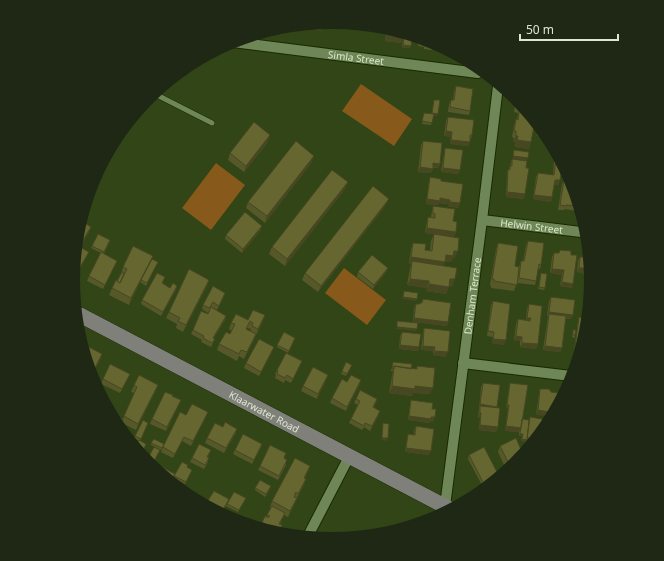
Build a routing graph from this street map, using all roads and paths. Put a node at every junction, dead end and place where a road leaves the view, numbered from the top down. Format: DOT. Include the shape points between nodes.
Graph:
graph roads {
  1 [pos="247,44"];
  2 [pos="474,72"];
  3 [pos="497,91"];
  4 [pos="160,97"];
  5 [pos="212,123"];
  6 [pos="482,220"];
  7 [pos="579,232"];
  8 [pos="83,317"];
  9 [pos="463,363"];
  10 [pos="565,375"];
  11 [pos="350,455"];
  12 [pos="446,504"];
  13 [pos="444,506"];
  14 [pos="311,531"];
  1 -- 2 [label="street, Simla Street"];
  3 -- 6 [label="street, Denham Terrace"];
  4 -- 5 [label="lane"];
  6 -- 7 [label="street, Helwin Street"];
  6 -- 9 [label="street, Denham Terrace"];
  8 -- 11 [label="street, Klaarwater Road"];
  9 -- 10 [label="street"];
  9 -- 12 [label="street, Denham Terrace"];
  11 -- 13 [label="street, Klaarwater Road"];
  11 -- 14 [label="street"];
}
